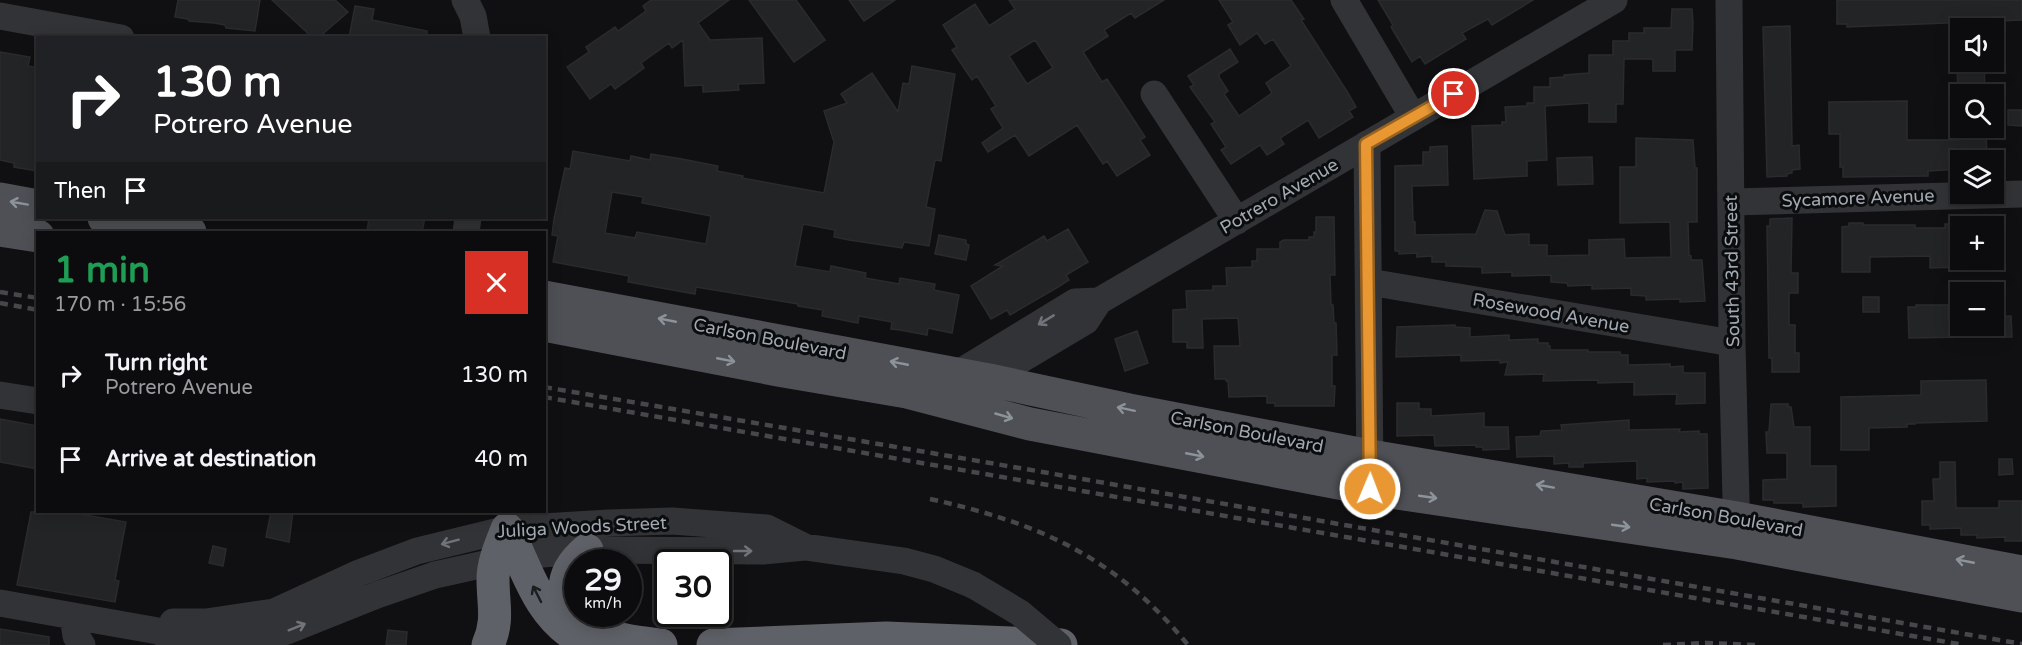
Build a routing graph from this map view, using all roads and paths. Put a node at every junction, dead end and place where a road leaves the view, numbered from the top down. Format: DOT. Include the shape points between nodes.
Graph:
graph roads {
  1 [pos="465,0"];
  2 [pos="1344,0"];
  3 [pos="1614,0"];
  4 [pos="1729,0"];
  5 [pos="0,16"];
  6 [pos="110,36"];
  7 [pos="477,36"];
  8 [pos="1154,94"];
  9 [pos="1413,117"];
  10 [pos="1366,144"];
  11 [pos="2022,194"];
  12 [pos="0,199"];
  13 [pos="1731,202"];
  14 [pos="36,206"];
  15 [pos="110,219"];
  16 [pos="1237,221"];
  17 [pos="0,230"];
  18 [pos="184,231"];
  19 [pos="36,236"];
  20 [pos="1369,282"];
  21 [pos="546,297"];
  22 [pos="1099,301"];
  23 [pos="546,325"];
  24 [pos="1732,343"];
  25 [pos="989,380"];
  26 [pos="952,387"];
  27 [pos="0,395"];
  28 [pos="36,401"];
  29 [pos="1370,456"];
  30 [pos="1370,489"];
  31 [pos="1737,531"];
  32 [pos="805,547"];
  33 [pos="508,549"];
  34 [pos="564,550"];
  35 [pos="642,550"];
  36 [pos="2022,572"];
  37 [pos="2022,596"];
  38 [pos="0,603"];
  39 [pos="73,616"];
  40 [pos="588,627"];
  41 [pos="82,645"];
  42 [pos="488,645"];
  43 [pos="594,645"];
  44 [pos="661,645"];
  45 [pos="713,645"];
  46 [pos="1059,645"];
  1 -- 7 [label="street"];
  2 -- 9 [label="street"];
  3 -- 9 [label="street, Potrero Avenue"];
  4 -- 13 [label="street, South 43rd Street"];
  5 -- 6 [label="street"];
  8 -- 16 [label="street"];
  9 -- 10 [label="street, Potrero Avenue"];
  10 -- 16 [label="street, Potrero Avenue"];
  10 -- 20 [label="street"];
  11 -- 13 [label="street, Sycamore Avenue"];
  14 -- 12 [label="main road, one-way"];
  13 -- 24 [label="street, South 43rd Street"];
  15 -- 18 [label="main road"];
  16 -- 22 [label="street, Potrero Avenue"];
  17 -- 19 [label="main road"];
  20 -- 24 [label="street, Rosewood Avenue"];
  20 -- 29 [label="street"];
  26 -- 21 [label="main road, Carlson Boulevard, one-way"];
  22 -- 25 [label="street, Potrero Avenue" via="1086,321"];
  22 -- 26 [label="street, Potrero Avenue, one-way" via="1075,302"];
  23 -- 26 [label="main road, Carlson Boulevard, one-way"];
  24 -- 31 [label="street, South 43rd Street"];
  25 -- 26 [label="main road, Carlson Boulevard"];
  29 -- 25 [label="main road, Carlson Boulevard, one-way"];
  26 -- 30 [label="main road, Carlson Boulevard, one-way" via="1030,424"];
  27 -- 28 [label="street"];
  29 -- 30 [label="street"];
  31 -- 29 [label="main road, Carlson Boulevard, one-way"];
  30 -- 31 [label="main road, Carlson Boulevard, one-way"];
  36 -- 31 [label="main road, Carlson Boulevard, one-way"];
  31 -- 37 [label="main road, Carlson Boulevard"];
  32 -- 33 [label="street, Juliga Woods Street" via="766,528 672,522 609,523"];
  35 -- 32 [label="street, Juliga Woods Street, one-way" via="763,551"];
  32 -- 46 [label="street, Juliga Woods Street, bridge" via="904,561 941,572 973,585 1020,613"];
  33 -- 34 [label="street, Juliga Woods Street"];
  33 -- 39 [label="street, Juliga Woods Street" via="262,638 175,639 158,631"];
  33 -- 42 [label="highway" via="493,580 496,617"];
  43 -- 33 [label="highway, one-way" via="571,633 549,614"];
  38 -- 39 [label="street, Juliga Woods Street"];
  39 -- 41 [label="street" via="76,636"];
  40 -- 44 [label="highway" via="610,637"];
  45 -- 46 [label="highway" via="886,638"];
}
